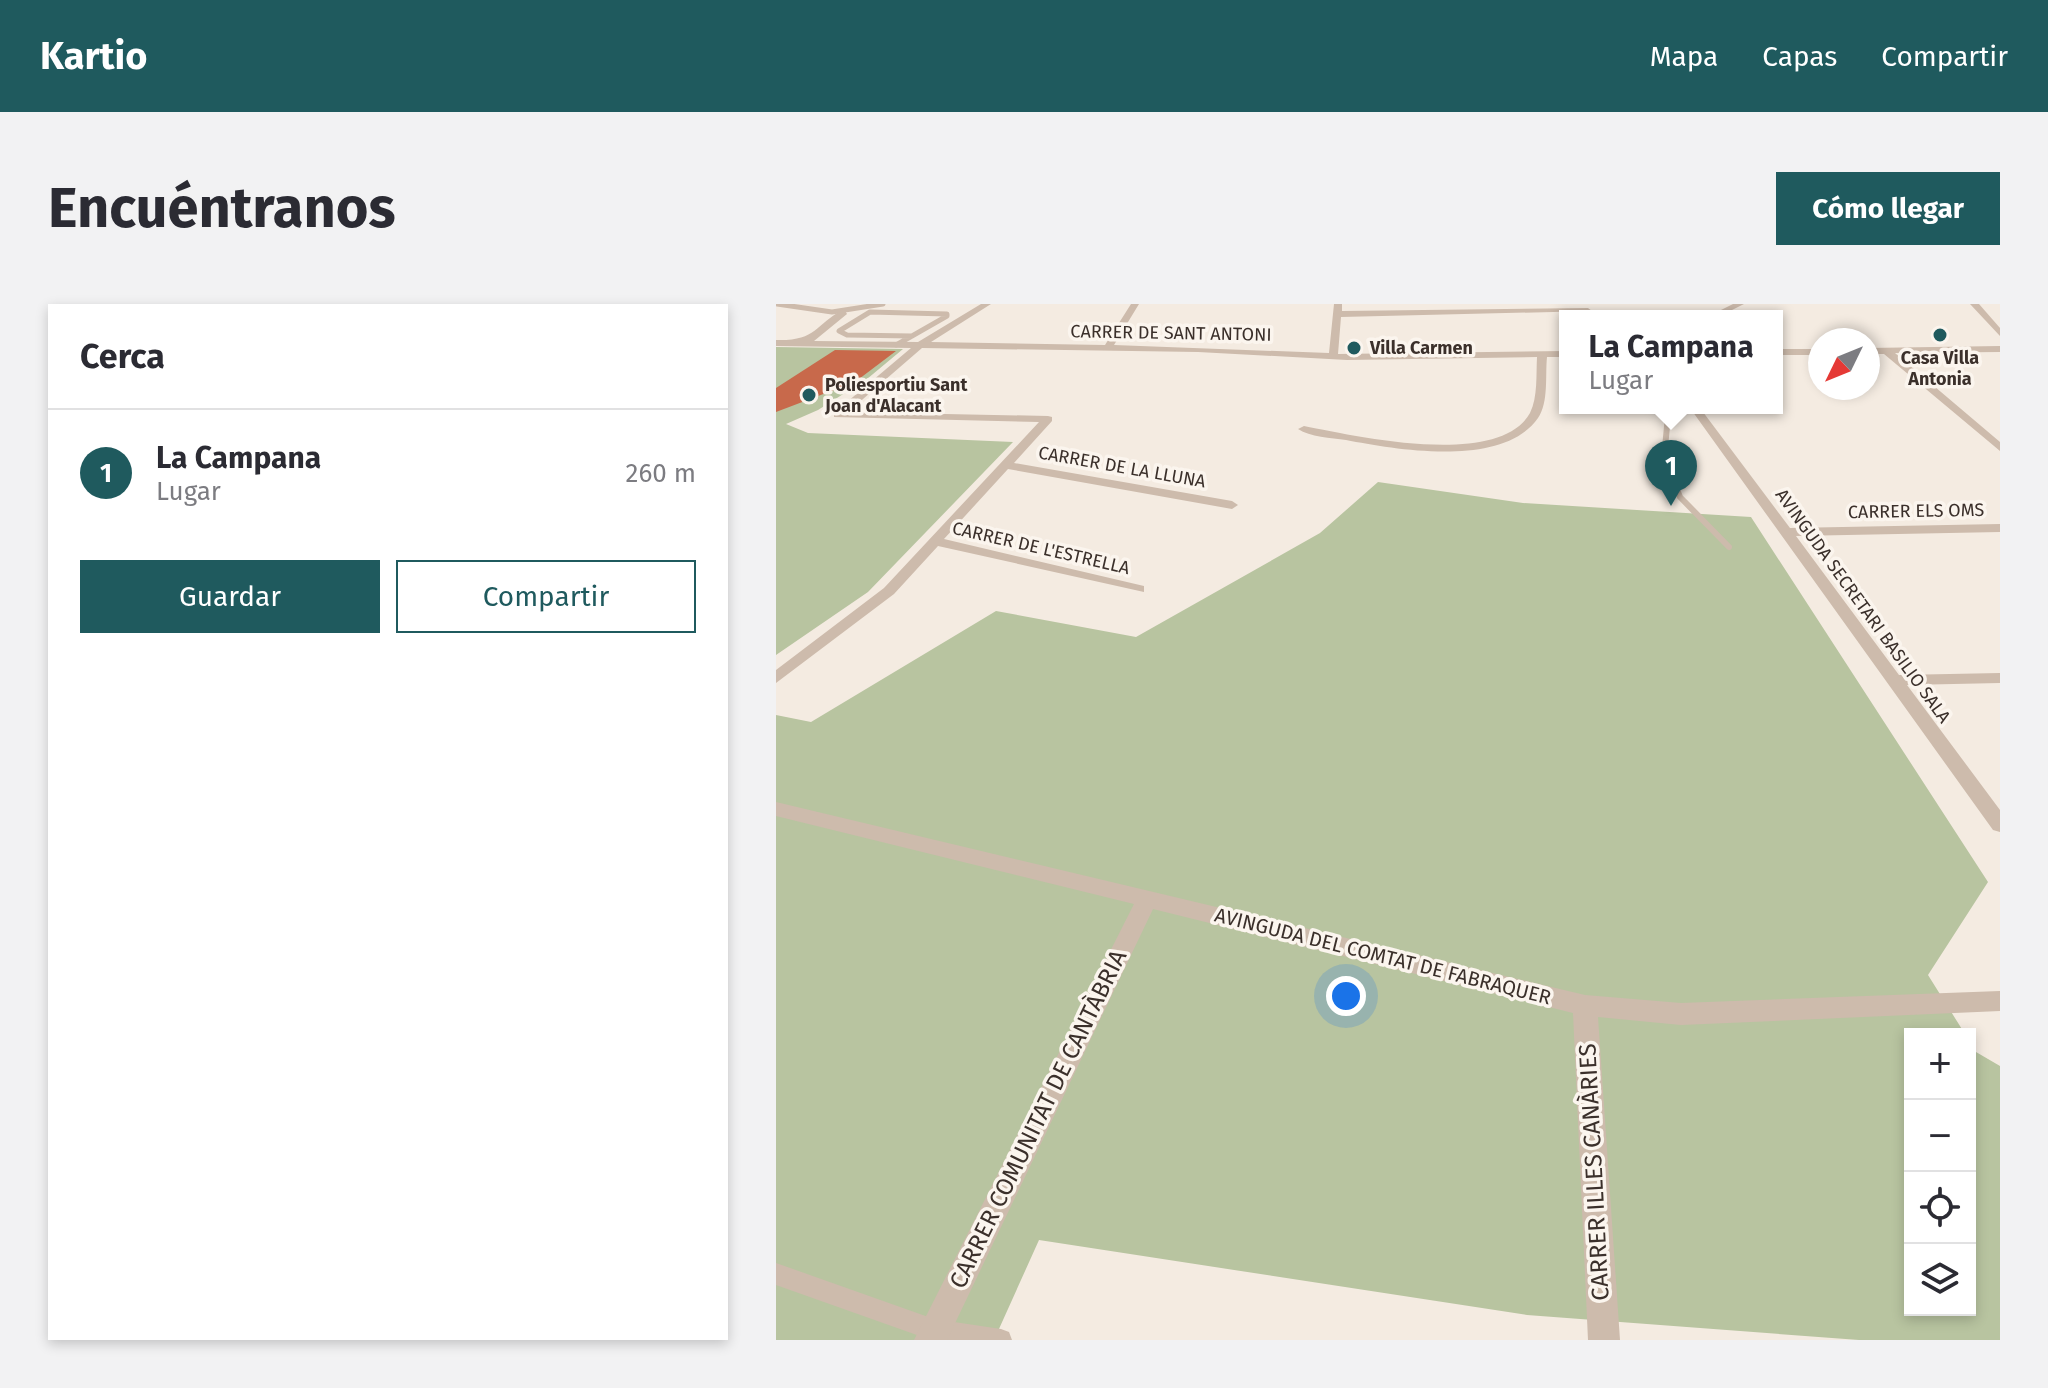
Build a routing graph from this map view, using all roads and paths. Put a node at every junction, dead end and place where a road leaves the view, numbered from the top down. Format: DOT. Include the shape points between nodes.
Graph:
graph roads {
  1 [pos="777,304"];
  2 [pos="804,304"];
  3 [pos="883,304"];
  4 [pos="987,304"];
  5 [pos="1135,304"];
  6 [pos="1974,304"];
  7 [pos="869,307"];
  8 [pos="1338,309"];
  9 [pos="1589,310"];
  10 [pos="844,312"];
  11 [pos="2000,333"];
  12 [pos="916,341"];
  13 [pos="776,343"];
  14 [pos="799,343"];
  15 [pos="1108,347"];
  16 [pos="2000,349"];
  17 [pos="1880,351"];
  18 [pos="1887,351"];
  19 [pos="1783,352"];
  20 [pos="1808,352"];
  21 [pos="1559,354"];
  22 [pos="1542,355"];
  23 [pos="1333,356"];
  24 [pos="1668,414"];
  25 [pos="1699,414"];
  26 [pos="1304,429"];
  27 [pos="2000,448"];
  28 [pos="1006,465"];
  29 [pos="1232,505"];
  30 [pos="2000,528"];
  31 [pos="1784,532"];
  32 [pos="935,541"];
  33 [pos="1729,547"];
  34 [pos="1139,589"];
  35 [pos="776,678"];
  36 [pos="2000,678"];
  37 [pos="1892,680"];
  38 [pos="776,809"];
  39 [pos="2000,825"];
  40 [pos="1147,899"];
  41 [pos="2000,1001"];
  42 [pos="1585,1005"];
  43 [pos="776,1274"];
  44 [pos="932,1335"];
  45 [pos="1001,1340"];
  46 [pos="1604,1340"];
  1 -- 10 [label="lane"];
  2 -- 7 [label="lane"];
  3 -- 7 [label="lane"];
  4 -- 12 [label="street"];
  5 -- 15 [label="street"];
  6 -- 11 [label="street"];
  7 -- 10 [label="lane"];
  8 -- 9 [label="street"];
  8 -- 23 [label="street"];
  10 -- 14 [label="street"];
  12 -- 12 [label="lane" via="947,314 870,312 839,333"];
  12 -- 14 [label="street, CARRER DE SANT ANTONI"];
  12 -- 15 [label="street, CARRER DE SANT ANTONI"];
  12 -- 28 [label="street, CARRER DE L'ESTRELLA" via="838,415 1048,419"];
  13 -- 14 [label="street, CARRER DE SANT ANTONI"];
  15 -- 23 [label="street, CARRER DE SANT ANTONI"];
  16 -- 18 [label="street"];
  17 -- 18 [label="street"];
  18 -- 27 [label="street"];
  19 -- 20 [label="street"];
  21 -- 22 [label="street, CARRER DE SANT ANTONI"];
  22 -- 23 [label="street, CARRER DE SANT ANTONI"];
  22 -- 26 [label="street" via="1535,415 1516,435 1473,446 1421,449"];
  24 -- 33 [label="lane" via="1664,458 1680,497"];
  25 -- 31 [label="street, AVINGUDA SECRETARI BASILIO SALA"];
  28 -- 29 [label="street, CARRER DE LA LLUNA"];
  28 -- 32 [label="street, CARRER DE L'ESTRELLA"];
  30 -- 31 [label="street, CARRER ELS OMS"];
  31 -- 37 [label="street, AVINGUDA SECRETARI BASILIO SALA"];
  32 -- 34 [label="street, CARRER DE L'ESTRELLA"];
  32 -- 35 [label="street, CARRER DE L'ESTRELLA" via="889,591"];
  36 -- 37 [label="street"];
  37 -- 39 [label="street, AVINGUDA SECRETARI BASILIO SALA"];
  38 -- 40 [label="street, AVINGUDA DEL COMTAT DE FABRAQUER"];
  40 -- 42 [label="street, AVINGUDA DEL COMTAT DE FABRAQUER"];
  40 -- 44 [label="street, CARRER COMUNITAT DE CANTÀBRIA"];
  41 -- 42 [label="street, AVINGUDA DEL COMTAT DE FABRAQUER" via="1681,1014"];
  42 -- 46 [label="street, CARRER ILLES CANÀRIES"];
  43 -- 44 [label="street"];
  44 -- 45 [label="street"];
}
